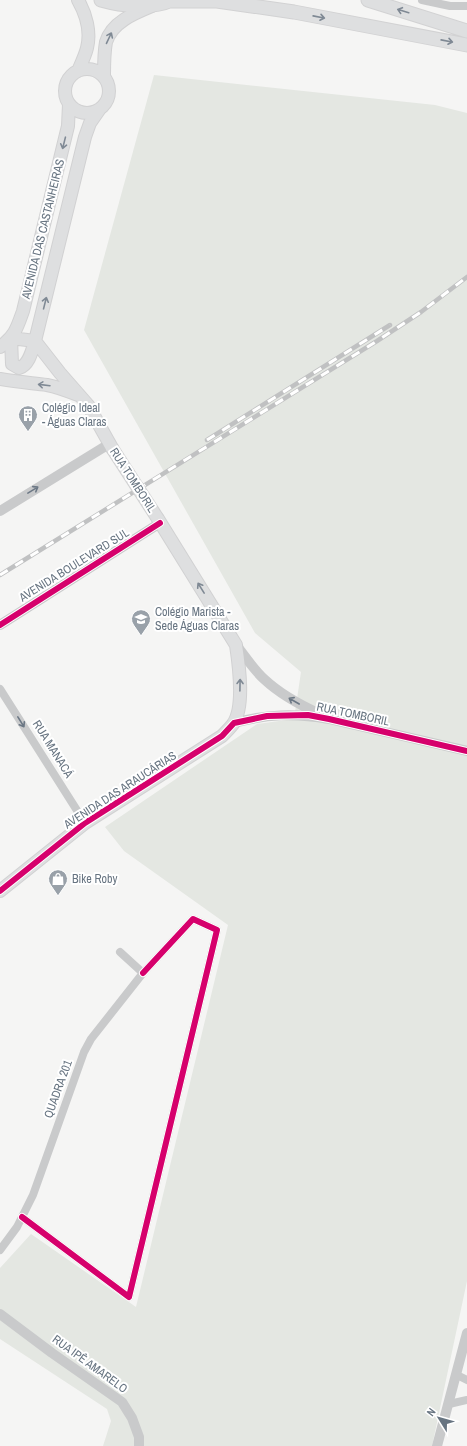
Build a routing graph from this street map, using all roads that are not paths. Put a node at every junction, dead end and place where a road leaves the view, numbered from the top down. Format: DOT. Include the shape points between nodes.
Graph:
graph roads {
  1 [pos="78,0"];
  2 [pos="101,0"];
  3 [pos="171,0"];
  4 [pos="255,0"];
  5 [pos="368,0"];
  6 [pos="422,0"];
  7 [pos="152,6"];
  8 [pos="467,6"];
  9 [pos="294,12"];
  10 [pos="467,31"];
  11 [pos="467,45"];
  12 [pos="78,71"];
  13 [pos="104,76"];
  14 [pos="68,104"];
  15 [pos="99,110"];
  16 [pos="11,338"];
  17 [pos="35,341"];
  18 [pos="0,347"];
  19 [pos="0,379"];
  20 [pos="80,397"];
  21 [pos="111,446"];
  22 [pos="0,511"];
  23 [pos="159,521"];
  24 [pos="0,625"];
  25 [pos="236,645"];
  26 [pos="0,689"];
  27 [pos="329,718"];
  28 [pos="234,723"];
  29 [pos="467,751"];
  30 [pos="85,823"];
  31 [pos="0,891"];
  32 [pos="120,952"];
  33 [pos="143,973"];
  34 [pos="22,1217"];
  35 [pos="0,1250"];
  36 [pos="1,1316"];
  37 [pos="467,1333"];
  38 [pos="456,1374"];
  39 [pos="467,1380"];
  40 [pos="467,1400"];
  41 [pos="449,1404"];
  42 [pos="139,1446"];
  43 [pos="437,1446"];
  1 -- 12 [label="main road" via="88,28 87,47"];
  2 -- 7 [label="main road"];
  3 -- 7 [label="main road"];
  3 -- 9 [label="main road" via="217,1"];
  4 -- 9 [label="main road"];
  10 -- 5 [label="main road, one-way"];
  6 -- 8 [label="street" via="450,6"];
  13 -- 7 [label="main road, one-way" via="107,40 110,34 129,15"];
  9 -- 11 [label="main road, one-way"];
  12 -- 13 [label="main road" via="92,70"];
  12 -- 14 [label="main road" via="65,86"];
  13 -- 15 [label="main road" via="109,94 104,106"];
  14 -- 15 [label="main road" via="77,112 88,114"];
  14 -- 16 [label="main road, AVENIDA DAS CASTANHEIRAS, one-way" via="68,126 23,311"];
  17 -- 15 [label="main road, AVENIDA DAS CASTANHEIRAS, one-way" via="85,137"];
  16 -- 17 [label="main road"];
  16 -- 17 [label="main road, AVENIDA DAS CASTANHEIRAS" via="12,364 18,368 24,366"];
  16 -- 18 [label="main road, AVENIDA DAS CASTANHEIRAS"];
  17 -- 20 [label="main road, RUA TOMBORIL"];
  20 -- 19 [label="main road, one-way" via="48,385"];
  20 -- 21 [label="main road, RUA TOMBORIL" via="91,410"];
  22 -- 21 [label="street, one-way"];
  21 -- 23 [label="main road, RUA TOMBORIL, bridge"];
  23 -- 24 [label="street, AVENIDA BOULEVARD SUL"];
  25 -- 23 [label="main road, RUA TOMBORIL, one-way"];
  27 -- 25 [label="street, RUA TOMBORIL, one-way" via="272,686"];
  28 -- 25 [label="main road, RUA TOMBORIL, one-way" via="239,707 240,688 240,666"];
  26 -- 30 [label="street, RUA MANACÁ, one-way"];
  27 -- 28 [label="street, RUA TOMBORIL" via="279,715"];
  27 -- 29 [label="street, RUA TOMBORIL"];
  28 -- 30 [label="main road, AVENIDA DAS ARAUCÁRIAS" via="222,736"];
  30 -- 31 [label="main road, AVENIDA DAS ARAUCÁRIAS"];
  32 -- 33 [label="street"];
  33 -- 34 [label="street, QUADRA 201" via="91,1039 84,1052 33,1195"];
  33 -- 34 [label="street, QUADRA 201" via="193,919 217,930 129,1297"];
  34 -- 35 [label="street, QUADRA 201"];
  36 -- 42 [label="street, RUA IPÊ AMARELO" via="122,1402 132,1418 139,1437"];
  37 -- 38 [label="street"];
  38 -- 39 [label="street"];
  38 -- 41 [label="street"];
  40 -- 41 [label="street"];
  41 -- 43 [label="street"];
}
